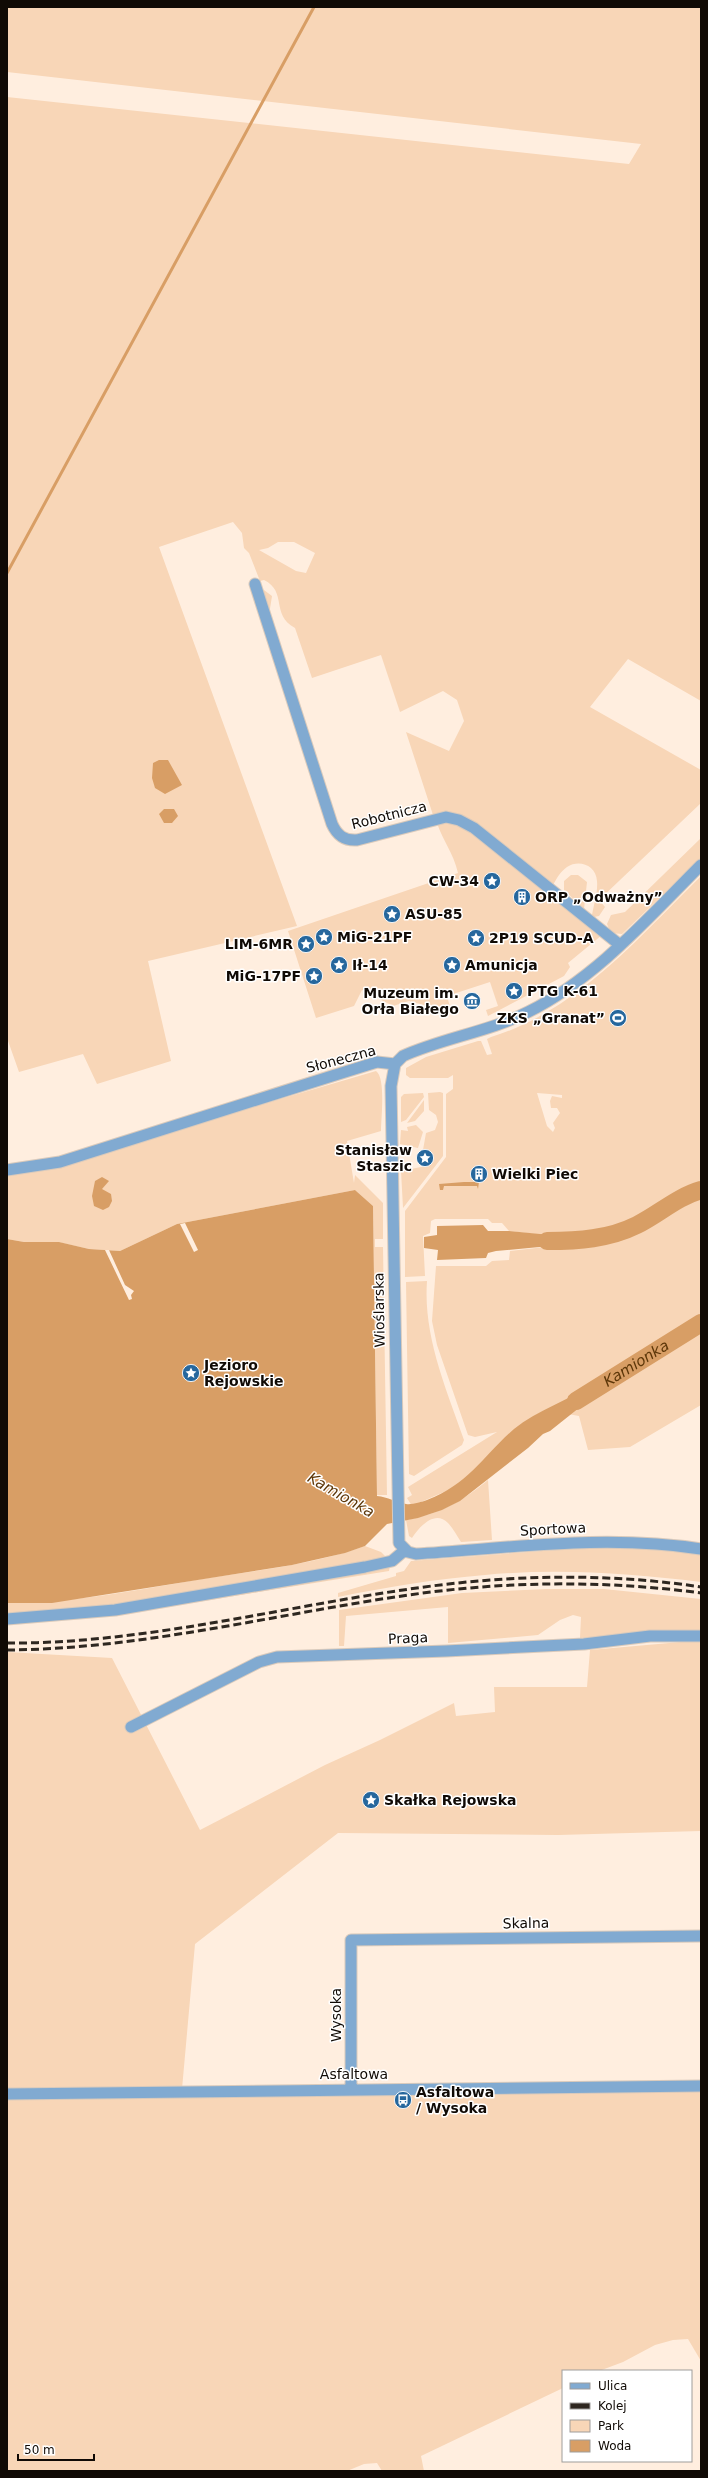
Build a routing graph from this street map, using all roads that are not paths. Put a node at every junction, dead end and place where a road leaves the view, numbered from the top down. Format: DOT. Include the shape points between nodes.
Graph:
graph roads {
  1 [pos="255,584"];
  2 [pos="701,865"];
  3 [pos="620,945"];
  4 [pos="395,1064"];
  5 [pos="7,1170"];
  6 [pos="701,1549"];
  7 [pos="407,1551"];
  8 [pos="7,1619"];
  9 [pos="701,1636"];
  10 [pos="131,1727"];
  11 [pos="701,1936"];
  12 [pos="351,1940"];
  13 [pos="701,2086"];
  14 [pos="351,2090"];
  15 [pos="7,2094"];
  1 -- 3 [label="street, Robotnicza" via="332,824 340,835 348,840 357,840 440,818 459,820 474,828"];
  2 -- 3 [label="street, Słoneczna"];
  3 -- 4 [label="street, Słoneczna" via="576,984 529,1012 505,1023 409,1054"];
  4 -- 5 [label="street, Słoneczna" via="378,1062 60,1162"];
  4 -- 7 [label="street, Wioślarska" via="391,1086 397,1531 399,1543"];
  6 -- 7 [label="street, Sportowa" via="637,1542 580,1541 437,1553 416,1554"];
  7 -- 8 [label="street" via="392,1561 339,1572 115,1610"];
  9 -- 10 [label="street, Praga" via="650,1636 584,1644 277,1657 259,1662"];
  11 -- 12 [label="street, Skalna"];
  12 -- 14 [label="street, Wysoka"];
  13 -- 14 [label="street, Asfaltowa"];
  14 -- 15 [label="street, Asfaltowa"];
}
